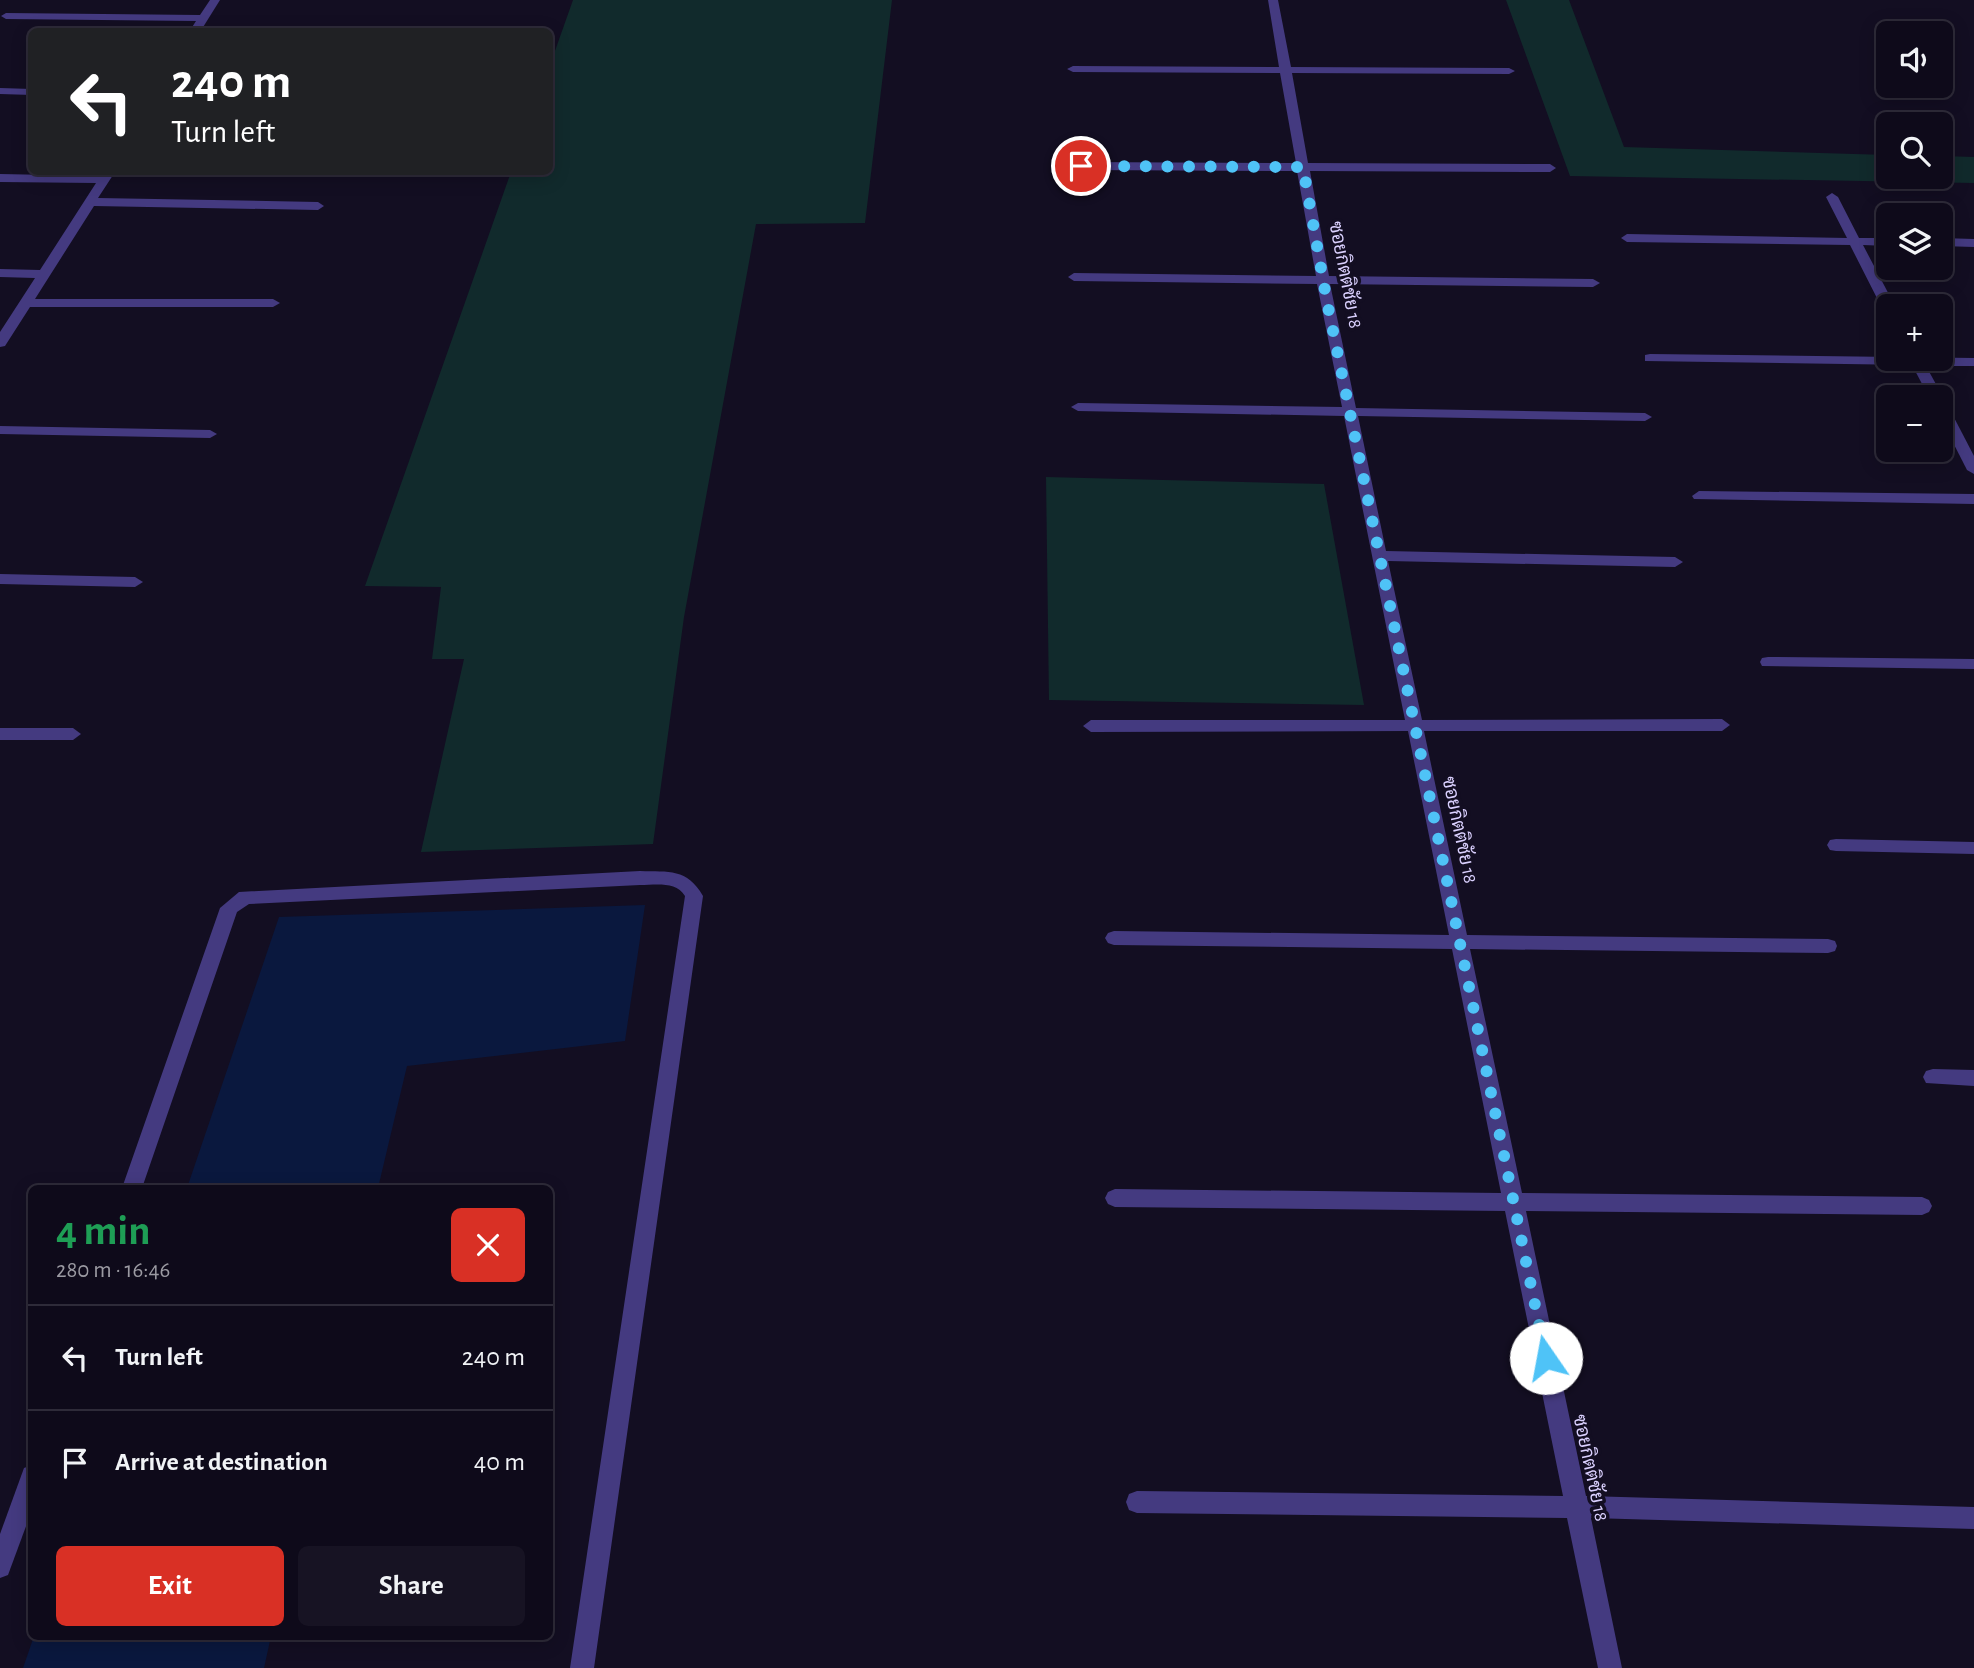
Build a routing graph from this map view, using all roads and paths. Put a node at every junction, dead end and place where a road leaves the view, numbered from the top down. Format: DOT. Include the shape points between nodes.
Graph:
graph roads {
  1 [pos="215,0"];
  2 [pos="1273,0"];
  3 [pos="6,16"];
  4 [pos="203,19"];
  5 [pos="197,28"];
  6 [pos="1073,69"];
  7 [pos="1286,70"];
  8 [pos="1509,71"];
  9 [pos="0,91"];
  10 [pos="28,92"];
  11 [pos="1081,166"];
  12 [pos="1303,167"];
  13 [pos="1550,168"];
  14 [pos="106,176"];
  15 [pos="0,178"];
  16 [pos="1832,197"];
  17 [pos="91,202"];
  18 [pos="318,206"];
  19 [pos="1627,238"];
  20 [pos="1854,241"];
  21 [pos="1876,242"];
  22 [pos="1953,242"];
  23 [pos="1974,243"];
  24 [pos="0,273"];
  25 [pos="44,274"];
  26 [pos="1074,277"];
  27 [pos="1324,280"];
  28 [pos="1593,283"];
  29 [pos="1882,294"];
  30 [pos="25,303"];
  31 [pos="273,303"];
  32 [pos="0,343"];
  33 [pos="1650,358"];
  34 [pos="1876,360"];
  35 [pos="1953,361"];
  36 [pos="1974,362"];
  37 [pos="1078,407"];
  38 [pos="1350,412"];
  39 [pos="1645,417"];
  40 [pos="1953,429"];
  41 [pos="0,430"];
  42 [pos="210,433"];
  43 [pos="1974,470"];
  44 [pos="1699,496"];
  45 [pos="1974,499"];
  46 [pos="1380,556"];
  47 [pos="1675,562"];
  48 [pos="0,579"];
  49 [pos="135,582"];
  50 [pos="1768,662"];
  51 [pos="1974,664"];
  52 [pos="1416,725"];
  53 [pos="1722,725"];
  54 [pos="1091,726"];
  55 [pos="0,734"];
  56 [pos="73,734"];
  57 [pos="1836,845"];
  58 [pos="1974,848"];
  59 [pos="1114,938"];
  60 [pos="1460,942"];
  61 [pos="1828,946"];
  62 [pos="1933,1077"];
  63 [pos="1974,1078"];
  64 [pos="133,1185"];
  65 [pos="1115,1198"];
  66 [pos="1514,1201"];
  67 [pos="1922,1206"];
  68 [pos="28,1487"];
  69 [pos="1137,1502"];
  70 [pos="1577,1507"];
  71 [pos="1974,1518"];
  72 [pos="0,1567"];
  73 [pos="582,1668"];
  74 [pos="1610,1668"];
  1 -- 4 [label="street"];
  2 -- 7 [label="street, ซอยกิตติชัย 18"];
  3 -- 4 [label="street"];
  4 -- 5 [label="street"];
  6 -- 7 [label="street"];
  7 -- 8 [label="street"];
  7 -- 12 [label="street, ซอยกิตติชัย 18"];
  9 -- 10 [label="street"];
  11 -- 12 [label="street"];
  12 -- 13 [label="street"];
  12 -- 27 [label="street, ซอยกิตติชัย 18"];
  14 -- 15 [label="street"];
  14 -- 17 [label="street"];
  16 -- 20 [label="street"];
  17 -- 18 [label="street"];
  17 -- 25 [label="street"];
  19 -- 20 [label="street"];
  20 -- 21 [label="street"];
  20 -- 29 [label="street"];
  22 -- 23 [label="street"];
  24 -- 25 [label="street"];
  25 -- 30 [label="street"];
  26 -- 27 [label="street"];
  27 -- 28 [label="street"];
  27 -- 38 [label="street, ซอยกิตติชัย 18"];
  30 -- 31 [label="street"];
  30 -- 32 [label="street"];
  33 -- 34 [label="street"];
  35 -- 36 [label="street"];
  37 -- 38 [label="street"];
  38 -- 39 [label="street"];
  38 -- 46 [label="street, ซอยกิตติชัย 18"];
  40 -- 43 [label="street"];
  41 -- 42 [label="street"];
  44 -- 45 [label="street"];
  46 -- 47 [label="street"];
  46 -- 52 [label="street, ซอยกิตติชัย 18"];
  48 -- 49 [label="street"];
  50 -- 51 [label="street"];
  52 -- 53 [label="street"];
  52 -- 54 [label="street"];
  52 -- 60 [label="street, ซอยกิตติชัย 18"];
  55 -- 56 [label="street"];
  57 -- 58 [label="street"];
  59 -- 60 [label="street"];
  60 -- 61 [label="street"];
  60 -- 66 [label="street, ซอยกิตติชัย 18"];
  62 -- 63 [label="street"];
  64 -- 73 [label="street" via="229,908 244,897 640,878 687,884 694,896"];
  65 -- 66 [label="street"];
  66 -- 67 [label="street"];
  66 -- 70 [label="street, ซอยกิตติชัย 18"];
  68 -- 72 [label="street"];
  69 -- 70 [label="street"];
  70 -- 71 [label="street"];
  70 -- 74 [label="street, ซอยกิตติชัย 18"];
}
